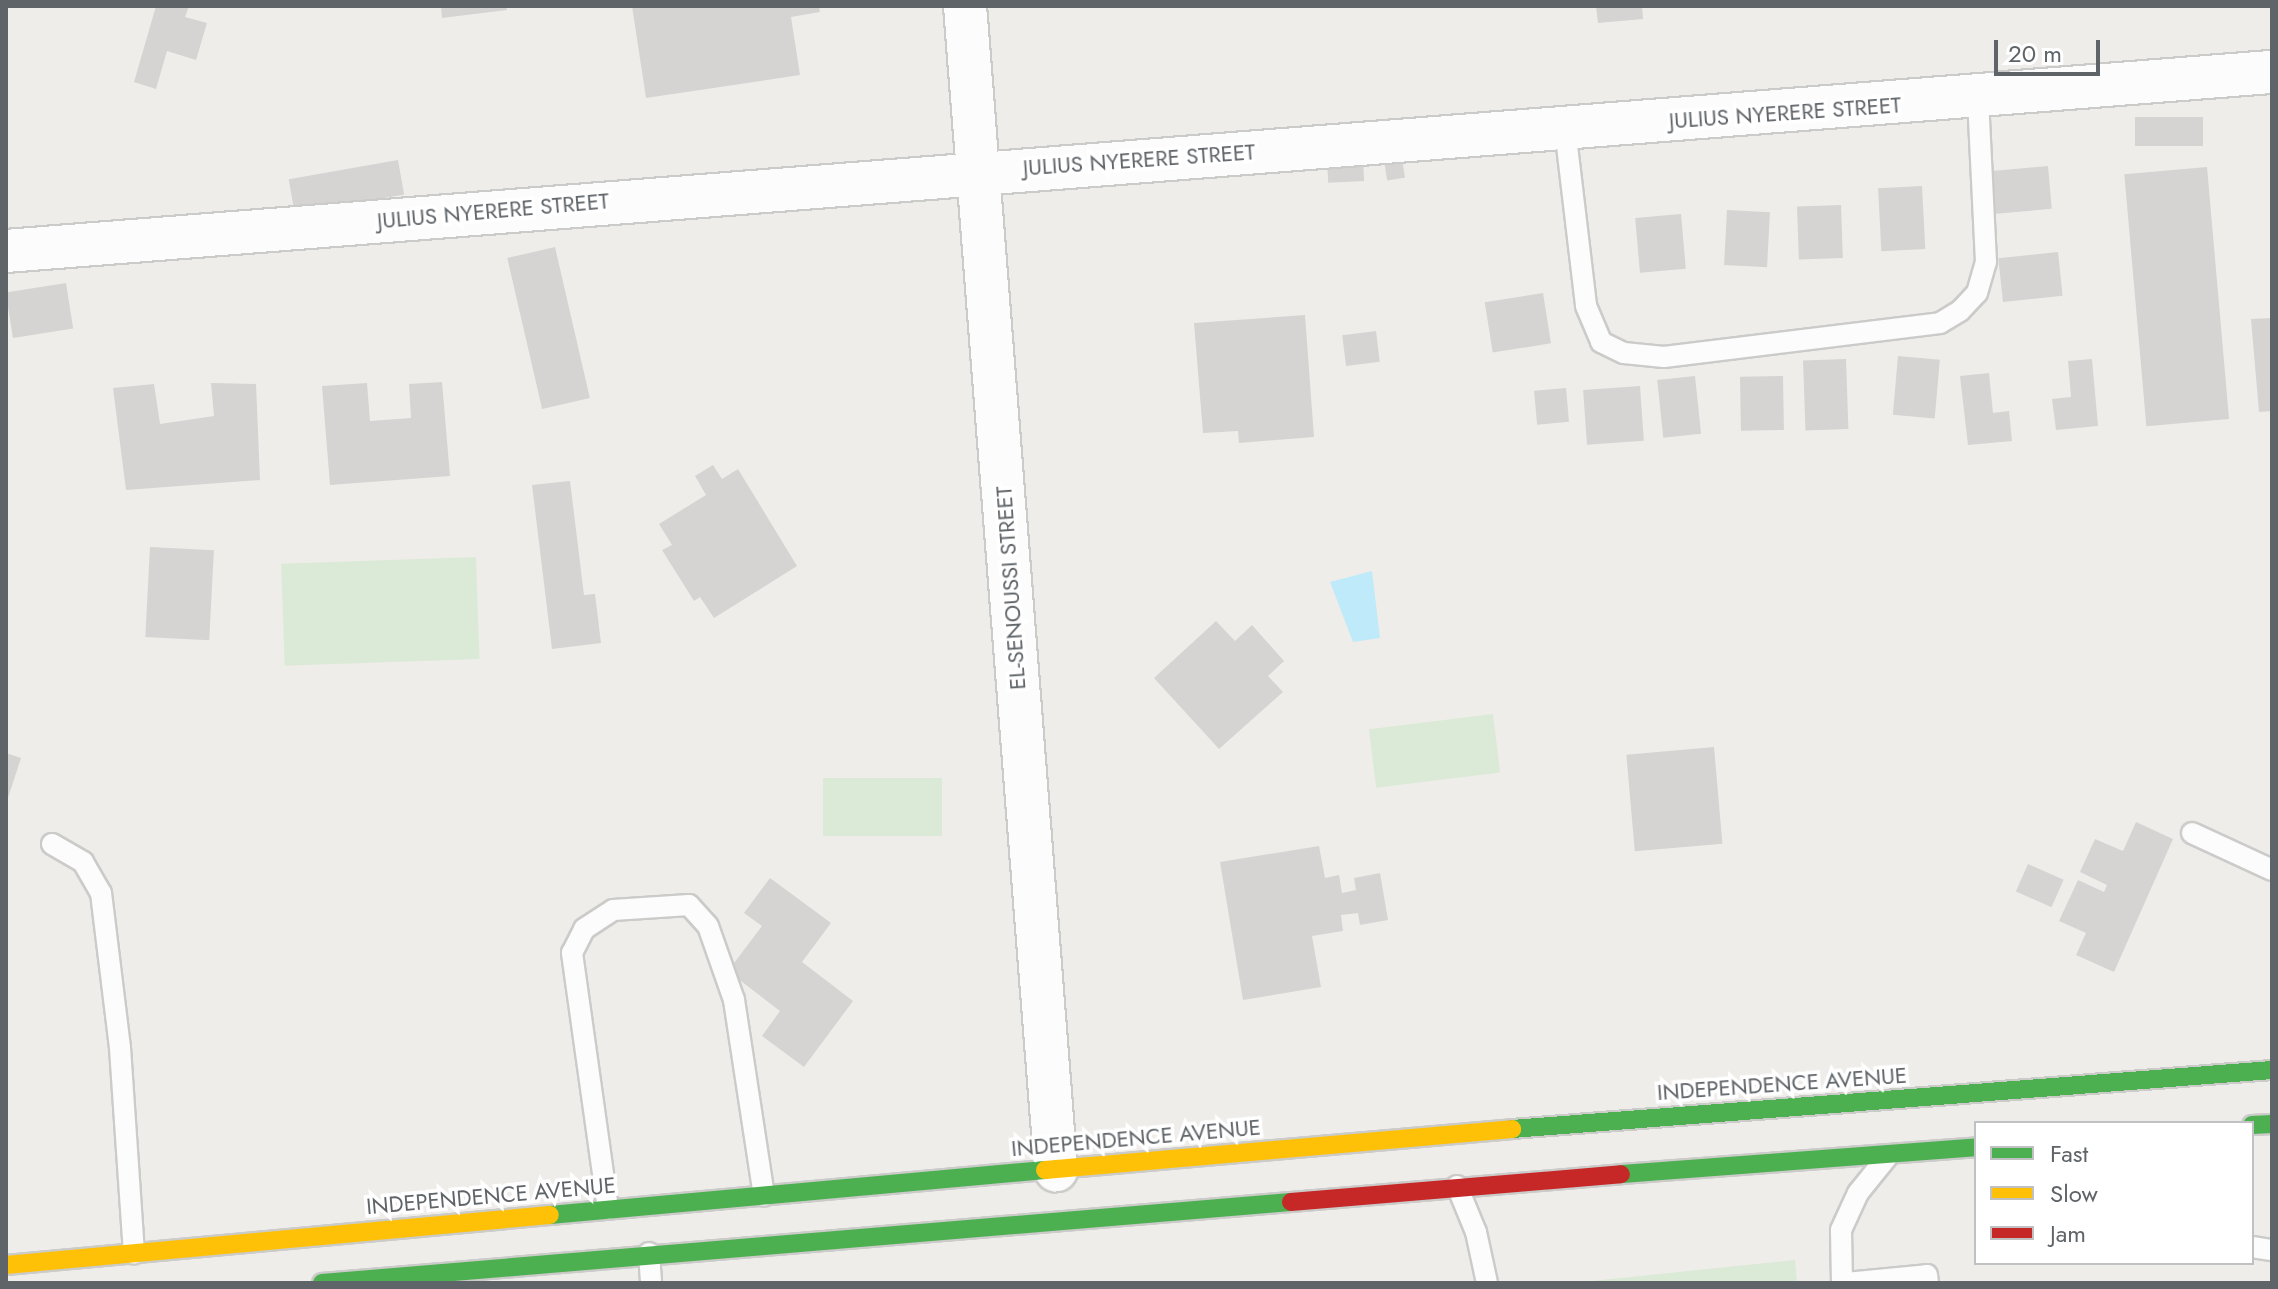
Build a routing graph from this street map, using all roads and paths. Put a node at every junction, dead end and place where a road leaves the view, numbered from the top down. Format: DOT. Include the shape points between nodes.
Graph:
graph roads {
  1 [pos="965,6"];
  2 [pos="2272,72"];
  3 [pos="1978,99"];
  4 [pos="1565,129"];
  5 [pos="979,171"];
  6 [pos="6,251"];
  7 [pos="2192,833"];
  8 [pos="52,844"];
  9 [pos="2272,870"];
  10 [pos="2272,1070"];
  11 [pos="1974,1147"];
  12 [pos="1890,1154"];
  13 [pos="1056,1170"];
  14 [pos="1457,1186"];
  15 [pos="764,1196"];
  16 [pos="608,1209"];
  17 [pos="649,1253"];
  18 [pos="134,1254"];
  19 [pos="6,1265"];
  20 [pos="322,1283"];
  21 [pos="651,1283"];
  22 [pos="1487,1283"];
  23 [pos="1844,1283"];
  24 [pos="1928,1283"];
  1 -- 5 [label="street, EL-SENOUSSI STREET"];
  2 -- 3 [label="street, JULIUS NYERERE STREET"];
  3 -- 4 [label="street, JULIUS NYERERE STREET"];
  3 -- 4 [label="lane" via="1986,262 1977,293 1960,311 1940,323 1664,357 1624,353 1601,342 1586,306"];
  4 -- 5 [label="street, JULIUS NYERERE STREET"];
  5 -- 6 [label="street, JULIUS NYERERE STREET"];
  5 -- 13 [label="street, EL-SENOUSSI STREET"];
  7 -- 9 [label="lane"];
  8 -- 18 [label="lane" via="83,862 101,893 120,1048"];
  10 -- 13 [label="main road, INDEPENDENCE AVENUE" via="1384,1138"];
  11 -- 12 [label="main road"];
  12 -- 14 [label="main road"];
  12 -- 23 [label="lane" via="1858,1193 1841,1230"];
  13 -- 15 [label="main road, INDEPENDENCE AVENUE"];
  14 -- 17 [label="main road" via="998,1230 828,1237"];
  14 -- 22 [label="lane" via="1476,1232"];
  15 -- 16 [label="main road, INDEPENDENCE AVENUE"];
  15 -- 16 [label="lane" via="734,1000 708,926 689,905 613,910 584,929 572,953"];
  16 -- 18 [label="main road, INDEPENDENCE AVENUE"];
  17 -- 20 [label="main road"];
  17 -- 21 [label="lane"];
  18 -- 19 [label="main road, INDEPENDENCE AVENUE"];
  23 -- 24 [label="lane" via="1927,1275"];
}
